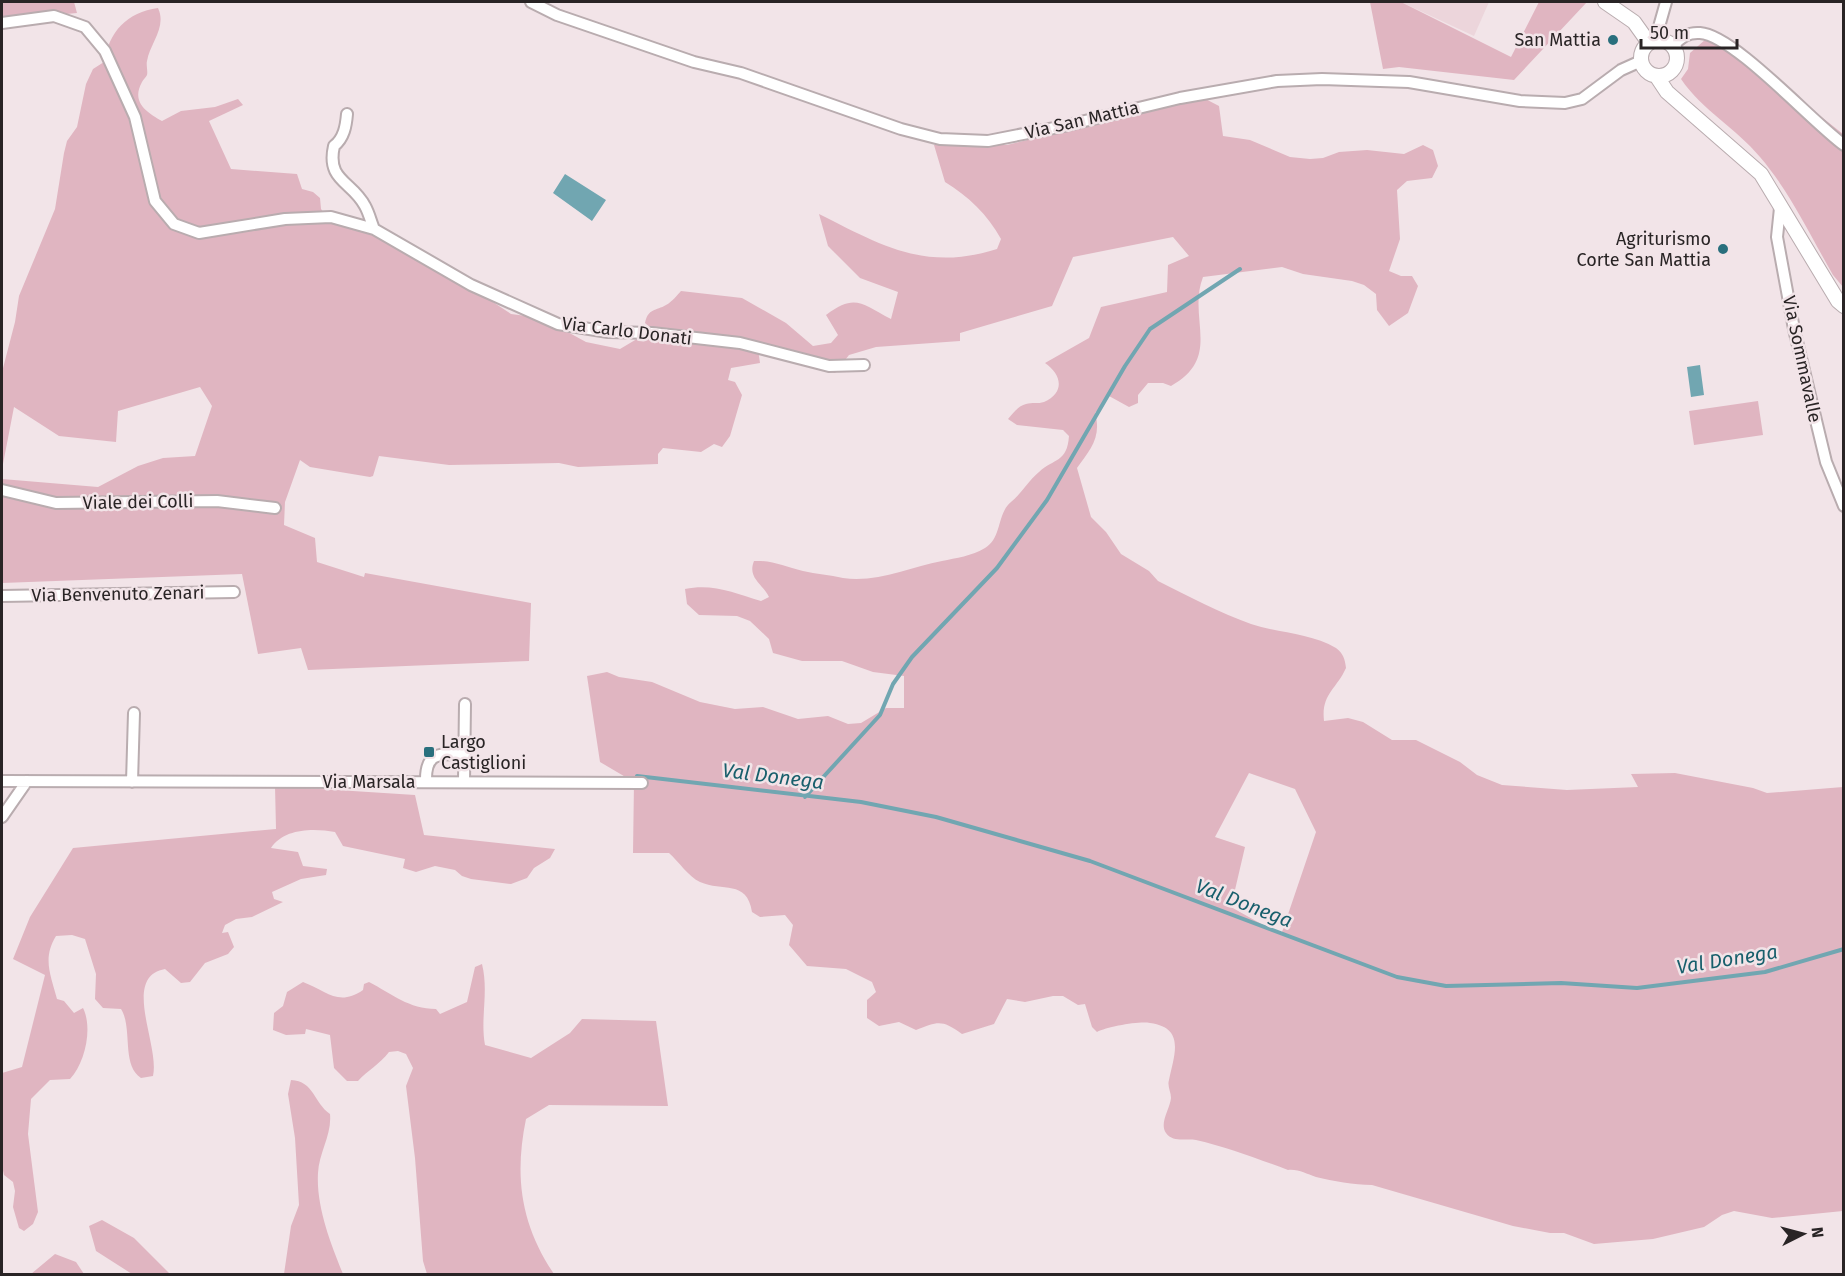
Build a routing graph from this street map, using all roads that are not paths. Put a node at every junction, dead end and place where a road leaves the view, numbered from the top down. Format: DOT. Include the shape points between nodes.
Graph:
graph roads {
  1 [pos="531,2"];
  2 [pos="1605,2"];
  3 [pos="1666,2"];
  4 [pos="2,22"];
  5 [pos="1652,42"];
  6 [pos="1672,46"];
  7 [pos="1641,61"];
  8 [pos="1657,76"];
  9 [pos="347,114"];
  10 [pos="1844,145"];
  11 [pos="1780,208"];
  12 [pos="374,229"];
  13 [pos="1844,306"];
  14 [pos="864,365"];
  15 [pos="2,490"];
  16 [pos="1844,506"];
  17 [pos="275,508"];
  18 [pos="234,592"];
  19 [pos="2,596"];
  20 [pos="465,704"];
  21 [pos="134,713"];
  22 [pos="465,754"];
  23 [pos="2,781"];
  24 [pos="27,781"];
  25 [pos="132,782"];
  26 [pos="426,782"];
  27 [pos="464,782"];
  28 [pos="642,783"];
  29 [pos="2,817"];
  1 -- 7 [label="street, Via San Mattia" via="694,62 741,73 940,140 988,141 1180,98 1277,81 1410,82 1520,100 1565,103 1582,99 1621,70"];
  2 -- 5 [label="street" via="1634,22"];
  3 -- 5 [label="street"];
  4 -- 12 [label="street, Via Carlo Donati" via="54,16 85,27 105,51 135,117 155,201 174,224 199,233 285,219 331,217"];
  5 -- 6 [label="street"];
  5 -- 7 [label="street" via="1644,48"];
  6 -- 8 [label="street" via="1676,53 1674,68"];
  6 -- 10 [label="street" via="1686,34 1701,33 1720,41 1743,56"];
  7 -- 8 [label="street" via="1646,71"];
  8 -- 11 [label="street" via="1668,92 1761,174"];
  9 -- 12 [label="street" via="346,126 331,158 334,172 365,206"];
  11 -- 13 [label="street"];
  11 -- 16 [label="street, Via Sommavalle" via="1777,237 1794,329 1826,462"];
  12 -- 14 [label="street, Via Carlo Donati" via="471,285 558,324 740,344 829,366"];
  15 -- 17 [label="street, Viale dei Colli" via="56,503 217,501"];
  18 -- 19 [label="street, Via Benvenuto Zenari"];
  20 -- 22 [label="street"];
  21 -- 25 [label="street"];
  22 -- 26 [label="street" via="433,757 427,765"];
  22 -- 27 [label="street"];
  23 -- 24 [label="street, Via Marsala"];
  24 -- 25 [label="street, Via Marsala"];
  24 -- 29 [label="street"];
  25 -- 26 [label="street, Via Marsala"];
  26 -- 27 [label="street, Via Marsala"];
  27 -- 28 [label="street, Via Marsala"];
}
